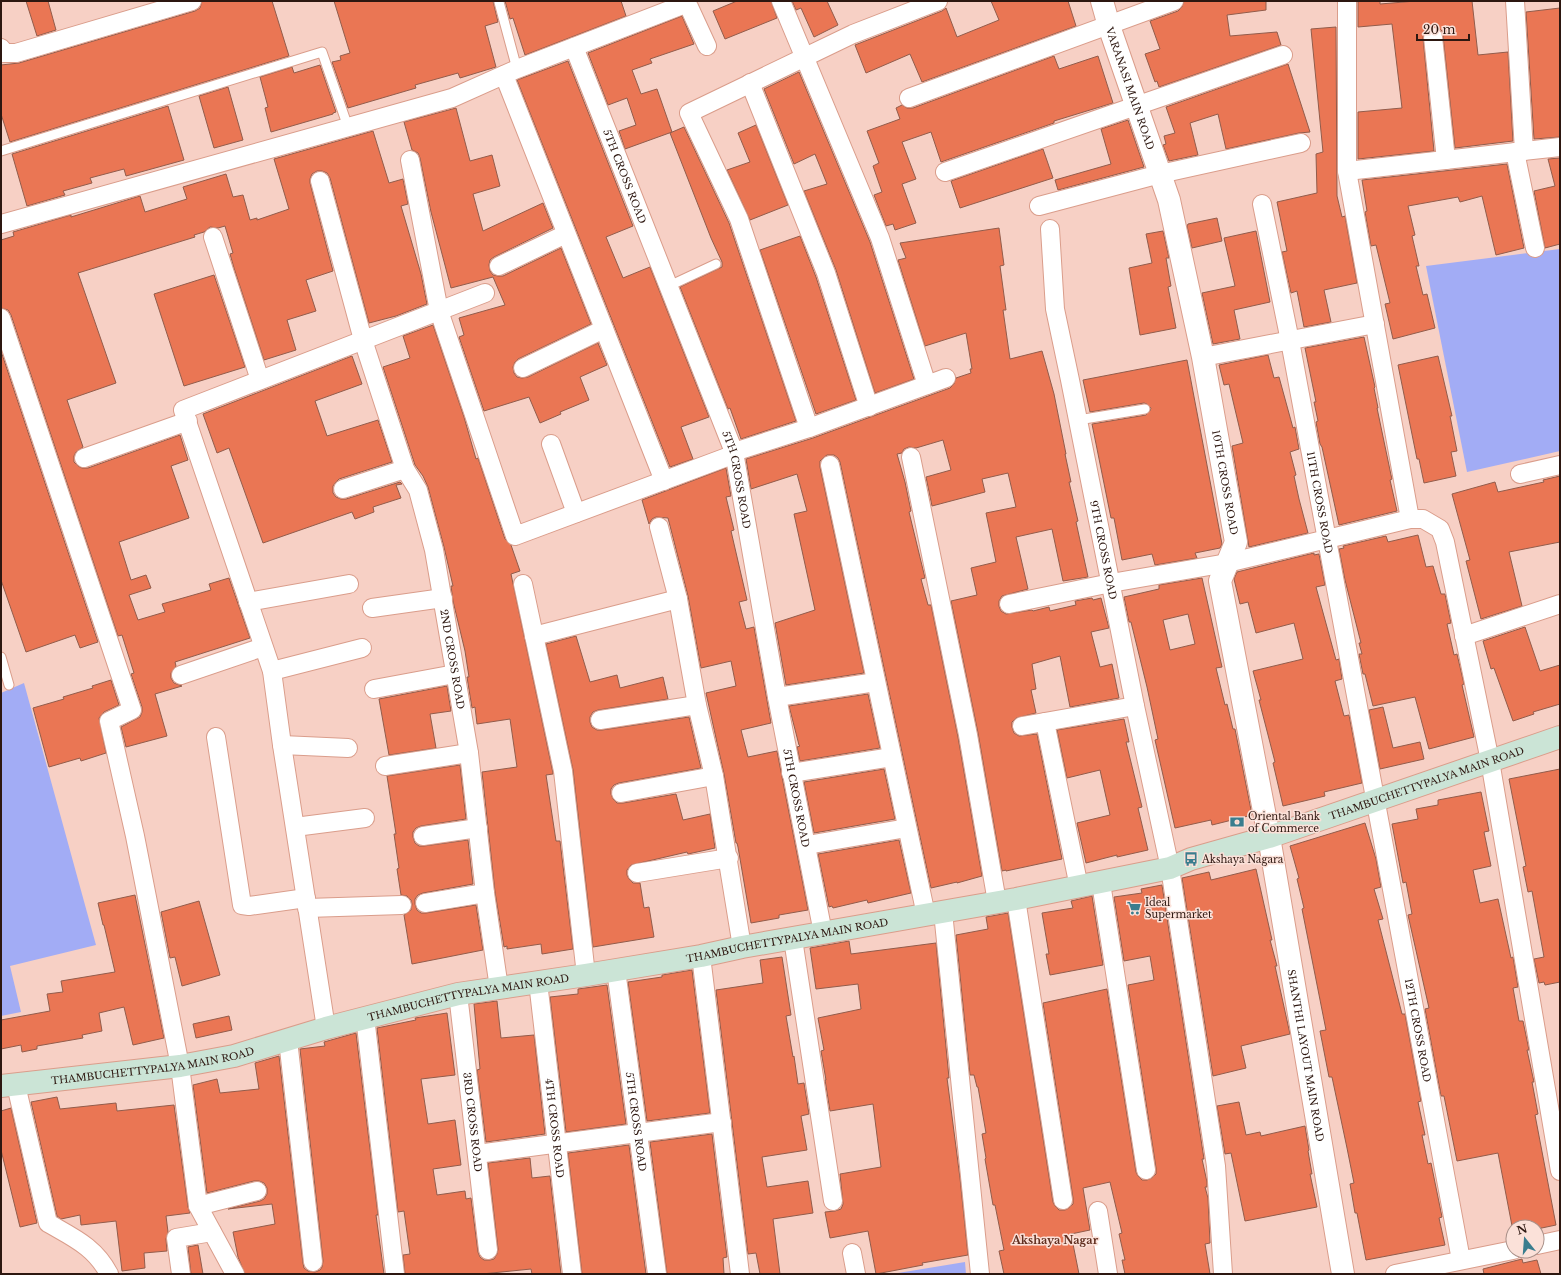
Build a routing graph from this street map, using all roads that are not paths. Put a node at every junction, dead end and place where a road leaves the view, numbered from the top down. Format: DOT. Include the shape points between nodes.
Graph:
graph roads {
  1 [pos="192,1"];
  2 [pos="780,1"];
  3 [pos="938,1"];
  4 [pos="1102,1"];
  5 [pos="1174,1"];
  6 [pos="1347,1"];
  7 [pos="1515,1"];
  8 [pos="500,2"];
  9 [pos="1109,26"];
  10 [pos="1432,37"];
  11 [pos="707,46"];
  12 [pos="574,47"];
  13 [pos="1,48"];
  14 [pos="1283,55"];
  15 [pos="804,58"];
  16 [pos="510,72"];
  17 [pos="750,83"];
  18 [pos="909,98"];
  19 [pos="1137,106"];
  20 [pos="348,127"];
  21 [pos="1301,143"];
  22 [pos="1560,147"];
  23 [pos="1,150"];
  24 [pos="1520,151"];
  25 [pos="410,160"];
  26 [pos="1446,160"];
  27 [pos="1347,171"];
  28 [pos="945,172"];
  29 [pos="1160,174"];
  30 [pos="320,182"];
  31 [pos="1262,204"];
  32 [pos="1039,206"];
  33 [pos="1,224"];
  34 [pos="1050,229"];
  35 [pos="566,234"];
  36 [pos="213,237"];
  37 [pos="1535,248"];
  38 [pos="716,264"];
  39 [pos="499,266"];
  40 [pos="669,286"];
  41 [pos="485,293"];
  42 [pos="439,311"];
  43 [pos="1,318"];
  44 [pos="1375,324"];
  45 [pos="604,329"];
  46 [pos="363,340"];
  47 [pos="1290,341"];
  48 [pos="1202,357"];
  49 [pos="523,368"];
  50 [pos="946,378"];
  51 [pos="260,380"];
  52 [pos="927,385"];
  53 [pos="869,406"];
  54 [pos="1145,410"];
  55 [pos="1078,420"];
  56 [pos="188,421"];
  57 [pos="809,428"];
  58 [pos="551,444"];
  59 [pos="734,452"];
  60 [pos="911,457"];
  61 [pos="84,458"];
  62 [pos="830,465"];
  63 [pos="1560,465"];
  64 [pos="405,469"];
  65 [pos="1520,474"];
  66 [pos="664,481"];
  67 [pos="343,489"];
  68 [pos="576,513"];
  69 [pos="1410,519"];
  70 [pos="659,527"];
  71 [pos="1327,540"];
  72 [pos="1227,564"];
  73 [pos="1111,583"];
  74 [pos="349,584"];
  75 [pos="523,584"];
  76 [pos="443,598"];
  77 [pos="678,599"];
  78 [pos="248,602"];
  79 [pos="1009,604"];
  80 [pos="1560,604"];
  81 [pos="372,608"];
  82 [pos="534,636"];
  83 [pos="1464,636"];
  84 [pos="263,648"];
  85 [pos="362,648"];
  86 [pos="1,657"];
  87 [pos="272,671"];
  88 [pos="455,674"];
  89 [pos="181,675"];
  90 [pos="876,682"];
  91 [pos="10,685"];
  92 [pos="374,689"];
  93 [pos="777,697"];
  94 [pos="697,705"];
  95 [pos="1135,706"];
  96 [pos="600,720"];
  97 [pos="1045,722"];
  98 [pos="1022,726"];
  99 [pos="216,737"];
  100 [pos="1560,737"];
  101 [pos="282,745"];
  102 [pos="348,748"];
  103 [pos="468,753"];
  104 [pos="892,757"];
  105 [pos="1490,761"];
  106 [pos="385,766"];
  107 [pos="791,773"];
  108 [pos="714,776"];
  109 [pos="621,793"];
  110 [pos="1376,800"];
  111 [pos="365,818"];
  112 [pos="295,827"];
  113 [pos="478,828"];
  114 [pos="907,828"];
  115 [pos="423,836"];
  116 [pos="1269,837"];
  117 [pos="807,845"];
  118 [pos="729,858"];
  119 [pos="1170,868"];
  120 [pos="637,873"];
  121 [pos="1101,883"];
  122 [pos="1079,887"];
  123 [pos="485,893"];
  124 [pos="1006,901"];
  125 [pos="307,903"];
  126 [pos="424,903"];
  127 [pos="402,904"];
  128 [pos="934,914"];
  129 [pos="824,933"];
  130 [pos="793,939"];
  131 [pos="742,947"];
  132 [pos="701,956"];
  133 [pos="616,970"];
  134 [pos="586,975"];
  135 [pos="538,982"];
  136 [pos="499,988"];
  137 [pos="458,994"];
  138 [pos="365,1017"];
  139 [pos="326,1028"];
  140 [pos="288,1040"];
  141 [pos="180,1066"];
  142 [pos="8,1086"];
  143 [pos="722,1122"];
  144 [pos="639,1133"];
  145 [pos="557,1144"];
  146 [pos="477,1154"];
  147 [pos="1146,1170"];
  148 [pos="1560,1172"];
  149 [pos="257,1191"];
  150 [pos="1063,1200"];
  151 [pos="833,1201"];
  152 [pos="198,1206"];
  153 [pos="1098,1210"];
  154 [pos="212,1232"];
  155 [pos="1560,1240"];
  156 [pos="1545,1243"];
  157 [pos="488,1250"];
  158 [pos="1505,1252"];
  159 [pos="852,1253"];
  160 [pos="1461,1260"];
  161 [pos="313,1262"];
  162 [pos="109,1274"];
  163 [pos="179,1274"];
  164 [pos="235,1274"];
  165 [pos="395,1274"];
  166 [pos="572,1274"];
  167 [pos="657,1274"];
  168 [pos="740,1274"];
  169 [pos="856,1274"];
  170 [pos="980,1274"];
  171 [pos="1108,1274"];
  172 [pos="1223,1274"];
  173 [pos="1343,1274"];
  174 [pos="1395,1274"];
  1 -- 13 [label="street" via="16,53 4,53"];
  2 -- 15 [label="street"];
  3 -- 15 [label="street" via="853,34"];
  4 -- 9 [label="street, VARANASI MAIN ROAD"];
  5 -- 9 [label="street"];
  6 -- 27 [label="street"];
  7 -- 24 [label="street"];
  8 -- 16 [label="lane"];
  9 -- 18 [label="street"];
  9 -- 19 [label="street, VARANASI MAIN ROAD"];
  10 -- 26 [label="street"];
  11 -- 12 [label="street" via="689,7 685,4"];
  12 -- 16 [label="street"];
  12 -- 40 [label="street, 5TH CROSS ROAD"];
  14 -- 19 [label="street"];
  15 -- 17 [label="street"];
  15 -- 52 [label="street" via="880,238"];
  16 -- 20 [label="street" via="452,98"];
  16 -- 35 [label="street"];
  17 -- 53 [label="street" via="826,274"];
  17 -- 57 [label="street" via="689,112 739,219"];
  19 -- 28 [label="street"];
  19 -- 29 [label="street, VARANASI MAIN ROAD"];
  20 -- 23 [label="lane" via="322,52"];
  20 -- 33 [label="street"];
  21 -- 29 [label="street"];
  22 -- 24 [label="street"];
  24 -- 26 [label="street"];
  24 -- 37 [label="street"];
  25 -- 42 [label="street"];
  26 -- 27 [label="street"];
  27 -- 44 [label="street"];
  29 -- 32 [label="street"];
  29 -- 48 [label="street, 10TH CROSS ROAD" via="1173,213"];
  30 -- 46 [label="street, 2ND CROSS ROAD"];
  31 -- 47 [label="street, 11TH CROSS ROAD"];
  34 -- 55 [label="street, 9TH CROSS ROAD" via="1055,309"];
  35 -- 39 [label="street"];
  35 -- 45 [label="street"];
  36 -- 51 [label="street"];
  38 -- 40 [label="lane"];
  40 -- 59 [label="street, 5TH CROSS ROAD"];
  41 -- 42 [label="street"];
  42 -- 46 [label="street"];
  42 -- 68 [label="street" via="515,536"];
  43 -- 141 [label="street" via="132,710 110,721"];
  44 -- 47 [label="street"];
  44 -- 69 [label="street"];
  45 -- 49 [label="street"];
  45 -- 66 [label="street"];
  46 -- 51 [label="street"];
  46 -- 64 [label="street, 2ND CROSS ROAD"];
  47 -- 48 [label="street"];
  47 -- 71 [label="street, 11TH CROSS ROAD"];
  48 -- 72 [label="street, 10TH CROSS ROAD" via="1236,542"];
  50 -- 52 [label="street"];
  51 -- 56 [label="street" via="184,410"];
  52 -- 53 [label="street"];
  53 -- 57 [label="street"];
  54 -- 55 [label="lane"];
  55 -- 73 [label="street, 9TH CROSS ROAD"];
  56 -- 61 [label="street"];
  56 -- 78 [label="street"];
  57 -- 59 [label="street"];
  58 -- 68 [label="street"];
  59 -- 66 [label="street"];
  59 -- 93 [label="street, 5TH CROSS ROAD"];
  60 -- 124 [label="street" via="968,735"];
  62 -- 90 [label="street"];
  63 -- 65 [label="street"];
  64 -- 67 [label="street"];
  64 -- 76 [label="street, 2ND CROSS ROAD" via="418,490 434,550"];
  66 -- 68 [label="street"];
  69 -- 71 [label="street"];
  69 -- 83 [label="street" via="1423,519 1440,529 1445,542"];
  70 -- 77 [label="street"];
  71 -- 72 [label="street"];
  71 -- 110 [label="street, 11TH CROSS ROAD"];
  72 -- 73 [label="street"];
  72 -- 116 [label="street, 10TH CROSS ROAD" via="1220,581"];
  73 -- 79 [label="street"];
  73 -- 95 [label="street, 9TH CROSS ROAD"];
  74 -- 78 [label="street"];
  75 -- 82 [label="street"];
  76 -- 81 [label="street"];
  76 -- 88 [label="street, 2ND CROSS ROAD"];
  77 -- 82 [label="street"];
  77 -- 94 [label="street"];
  78 -- 84 [label="street"];
  80 -- 83 [label="street"];
  82 -- 134 [label="street" via="563,771"];
  83 -- 105 [label="street"];
  84 -- 87 [label="street"];
  84 -- 89 [label="street"];
  85 -- 87 [label="street"];
  86 -- 91 [label="lane"];
  87 -- 101 [label="street"];
  88 -- 92 [label="street"];
  88 -- 103 [label="street, 2ND CROSS ROAD"];
  90 -- 93 [label="street"];
  90 -- 104 [label="street"];
  93 -- 107 [label="street, 5TH CROSS ROAD"];
  94 -- 96 [label="street"];
  94 -- 108 [label="street"];
  95 -- 97 [label="street"];
  95 -- 119 [label="street, 9TH CROSS ROAD"];
  97 -- 98 [label="street"];
  97 -- 122 [label="street"];
  99 -- 125 [label="street" via="242,905"];
  100 -- 105 [label="main road, THAMBUCHETTYPALYA MAIN ROAD"];
  101 -- 102 [label="street"];
  101 -- 112 [label="street"];
  103 -- 106 [label="street"];
  103 -- 113 [label="street, 2ND CROSS ROAD"];
  104 -- 107 [label="street"];
  104 -- 114 [label="street"];
  105 -- 110 [label="main road, THAMBUCHETTYPALYA MAIN ROAD"];
  105 -- 148 [label="street"];
  107 -- 117 [label="street, 5TH CROSS ROAD"];
  108 -- 109 [label="street"];
  108 -- 118 [label="street"];
  110 -- 116 [label="main road, THAMBUCHETTYPALYA MAIN ROAD"];
  110 -- 160 [label="street, 12TH CROSS ROAD"];
  111 -- 112 [label="street"];
  112 -- 125 [label="street"];
  113 -- 115 [label="street"];
  113 -- 123 [label="street, 2ND CROSS ROAD"];
  114 -- 117 [label="street"];
  114 -- 128 [label="street"];
  116 -- 119 [label="main road, THAMBUCHETTYPALYA MAIN ROAD" via="1191,859"];
  116 -- 173 [label="street, SHANTHI LAYOUT MAIN ROAD"];
  117 -- 129 [label="street, 5TH CROSS ROAD"];
  118 -- 120 [label="street"];
  118 -- 131 [label="street"];
  119 -- 121 [label="main road, THAMBUCHETTYPALYA MAIN ROAD"];
  119 -- 172 [label="street, 9TH CROSS ROAD" via="1216,1166"];
  121 -- 122 [label="main road, THAMBUCHETTYPALYA MAIN ROAD"];
  121 -- 147 [label="street"];
  122 -- 124 [label="main road, THAMBUCHETTYPALYA MAIN ROAD"];
  123 -- 126 [label="street"];
  123 -- 136 [label="street, 2ND CROSS ROAD"];
  124 -- 128 [label="main road, THAMBUCHETTYPALYA MAIN ROAD"];
  124 -- 150 [label="street"];
  125 -- 127 [label="street"];
  125 -- 139 [label="street"];
  128 -- 129 [label="main road, THAMBUCHETTYPALYA MAIN ROAD"];
  128 -- 170 [label="street"];
  129 -- 130 [label="main road, THAMBUCHETTYPALYA MAIN ROAD"];
  130 -- 131 [label="main road, THAMBUCHETTYPALYA MAIN ROAD"];
  130 -- 151 [label="street"];
  131 -- 132 [label="main road, THAMBUCHETTYPALYA MAIN ROAD"];
  132 -- 133 [label="main road, THAMBUCHETTYPALYA MAIN ROAD"];
  132 -- 143 [label="street"];
  133 -- 134 [label="main road, THAMBUCHETTYPALYA MAIN ROAD"];
  133 -- 144 [label="street, 5TH CROSS ROAD"];
  134 -- 135 [label="main road, THAMBUCHETTYPALYA MAIN ROAD"];
  135 -- 136 [label="main road, THAMBUCHETTYPALYA MAIN ROAD"];
  135 -- 145 [label="street, 4TH CROSS ROAD"];
  136 -- 137 [label="main road, THAMBUCHETTYPALYA MAIN ROAD"];
  137 -- 138 [label="main road, THAMBUCHETTYPALYA MAIN ROAD"];
  137 -- 146 [label="street, 3RD CROSS ROAD"];
  138 -- 139 [label="main road, THAMBUCHETTYPALYA MAIN ROAD"];
  138 -- 165 [label="street"];
  139 -- 140 [label="main road, THAMBUCHETTYPALYA MAIN ROAD"];
  140 -- 141 [label="main road, THAMBUCHETTYPALYA MAIN ROAD" via="234,1056"];
  140 -- 161 [label="street"];
  141 -- 142 [label="main road, THAMBUCHETTYPALYA MAIN ROAD"];
  141 -- 152 [label="street"];
  142 -- 162 [label="street" via="48,1223 86,1244 104,1264"];
  143 -- 144 [label="street"];
  143 -- 168 [label="street"];
  144 -- 145 [label="street"];
  144 -- 167 [label="street, 5TH CROSS ROAD"];
  145 -- 146 [label="street"];
  145 -- 166 [label="street, 4TH CROSS ROAD"];
  146 -- 157 [label="street, 3RD CROSS ROAD"];
  149 -- 152 [label="street"];
  152 -- 154 [label="street"];
  153 -- 171 [label="street"];
  154 -- 163 [label="street" via="176,1238"];
  154 -- 164 [label="street"];
  155 -- 156 [label="street"];
  158 -- 160 [label="street"];
  159 -- 169 [label="street"];
  160 -- 174 [label="street"];
}
